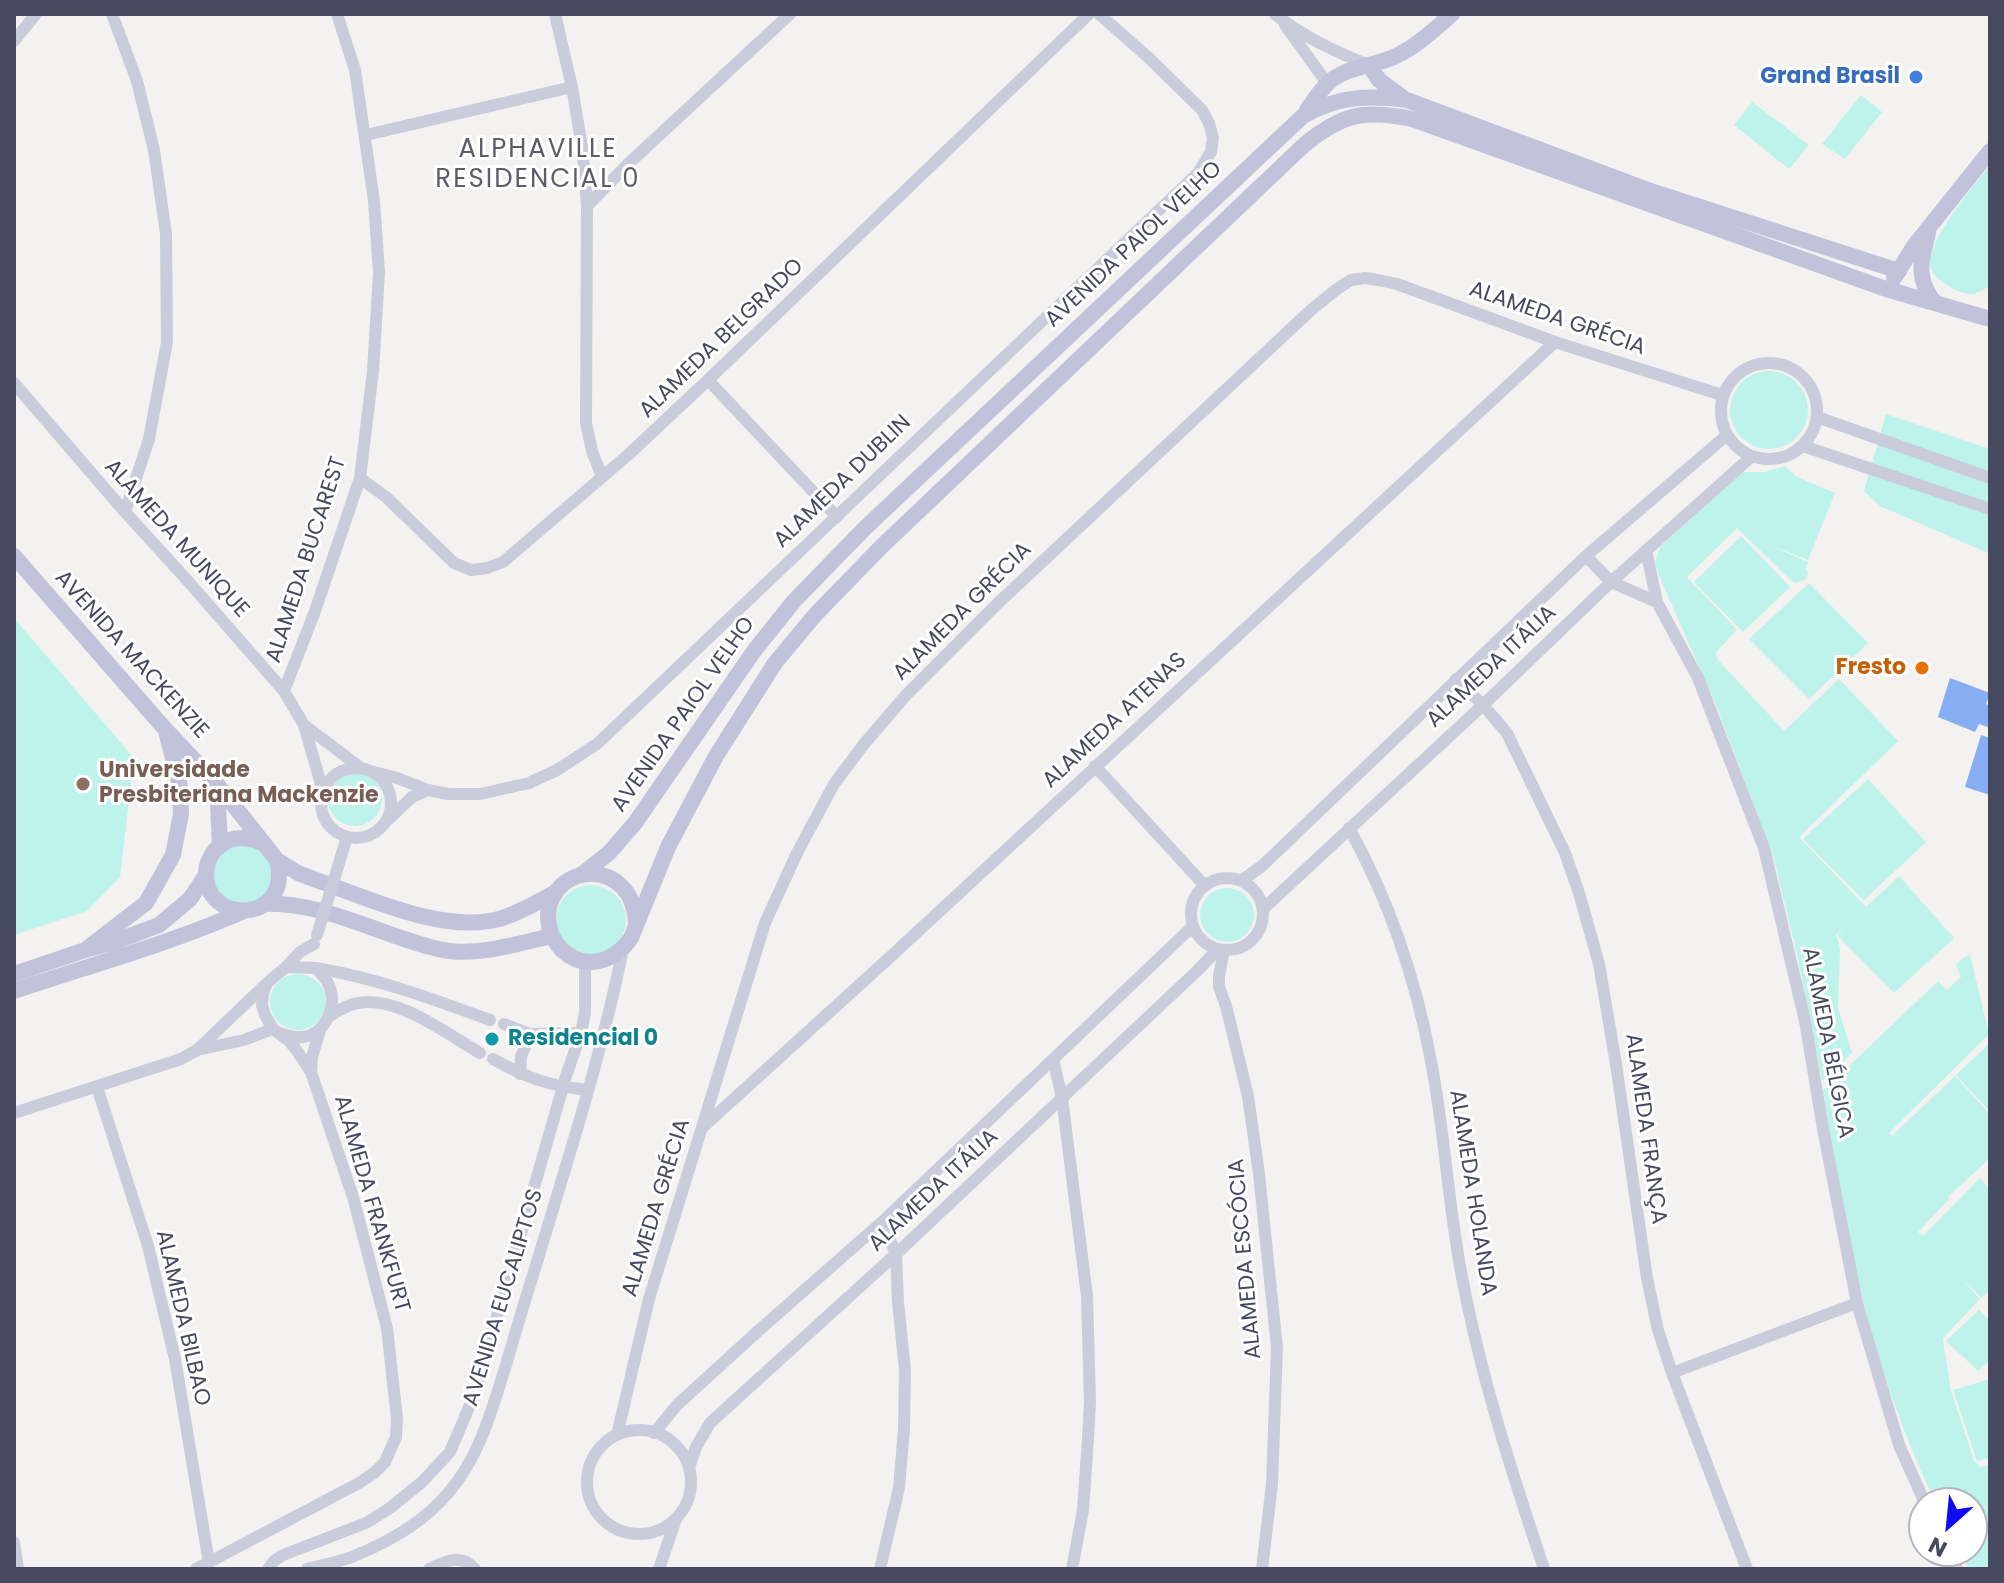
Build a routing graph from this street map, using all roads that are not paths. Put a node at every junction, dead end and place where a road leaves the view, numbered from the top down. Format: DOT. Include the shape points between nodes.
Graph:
graph roads {
  1 [pos="36,14"];
  2 [pos="112,14"];
  3 [pos="337,14"];
  4 [pos="555,14"];
  5 [pos="790,14"];
  6 [pos="1089,14"];
  7 [pos="1099,14"];
  8 [pos="1452,14"];
  9 [pos="1276,15"];
  10 [pos="14,41"];
  11 [pos="1369,65"];
  12 [pos="1327,83"];
  13 [pos="572,87"];
  14 [pos="1407,100"];
  15 [pos="1303,116"];
  16 [pos="366,135"];
  17 [pos="1990,151"];
  18 [pos="587,206"];
  19 [pos="1930,227"];
  20 [pos="1899,271"];
  21 [pos="1886,289"];
  22 [pos="1935,303"];
  23 [pos="1986,313"];
  24 [pos="1555,342"];
  25 [pos="708,380"];
  26 [pos="14,383"];
  27 [pos="1722,395"];
  28 [pos="1817,417"];
  29 [pos="1727,435"];
  30 [pos="1803,446"];
  31 [pos="1752,456"];
  32 [pos="602,477"];
  33 [pos="360,478"];
  34 [pos="1990,478"];
  35 [pos="1990,509"];
  36 [pos="125,512"];
  37 [pos="837,517"];
  38 [pos="1646,550"];
  39 [pos="14,556"];
  40 [pos="1586,556"];
  41 [pos="1611,582"];
  42 [pos="1657,602"];
  43 [pos="1456,679"];
  44 [pos="284,691"];
  45 [pos="1483,705"];
  46 [pos="304,725"];
  47 [pos="165,729"];
  48 [pos="1095,766"];
  49 [pos="366,769"];
  50 [pos="216,783"];
  51 [pos="428,790"];
  52 [pos="323,791"];
  53 [pos="387,821"];
  54 [pos="1349,828"];
  55 [pos="347,837"];
  56 [pos="263,843"];
  57 [pos="220,845"];
  58 [pos="277,860"];
  59 [pos="206,875"];
  60 [pos="581,875"];
  61 [pos="1241,881"];
  62 [pos="1205,886"];
  63 [pos="556,892"];
  64 [pos="264,904"];
  65 [pos="1263,909"];
  66 [pos="244,911"];
  67 [pos="636,925"];
  68 [pos="1193,926"];
  69 [pos="552,936"];
  70 [pos="315,939"];
  71 [pos="623,949"];
  72 [pos="85,950"];
  73 [pos="1221,950"];
  74 [pos="585,961"];
  75 [pos="286,967"];
  76 [pos="314,967"];
  77 [pos="14,974"];
  78 [pos="267,983"];
  79 [pos="14,991"];
  80 [pos="328,1017"];
  81 [pos="490,1020"];
  82 [pos="504,1024"];
  83 [pos="275,1030"];
  84 [pos="320,1030"];
  85 [pos="581,1033"];
  86 [pos="530,1034"];
  87 [pos="197,1050"];
  88 [pos="480,1053"];
  89 [pos="493,1059"];
  90 [pos="1053,1059"];
  91 [pos="311,1072"];
  92 [pos="520,1074"];
  93 [pos="97,1087"];
  94 [pos="563,1088"];
  95 [pos="588,1090"];
  96 [pos="1062,1098"];
  97 [pos="14,1113"];
  98 [pos="702,1128"];
  99 [pos="882,1222"];
  100 [pos="896,1254"];
  101 [pos="1857,1303"];
  102 [pos="1672,1373"];
  103 [pos="654,1433"];
  104 [pos="617,1435"];
  105 [pos="689,1468"];
  106 [pos="1918,1487"];
  107 [pos="676,1518"];
  108 [pos="14,1542"];
  109 [pos="209,1563"];
  110 [pos="18,1569"];
  111 [pos="196,1569"];
  112 [pos="268,1569"];
  113 [pos="307,1569"];
  114 [pos="429,1569"];
  115 [pos="475,1569"];
  116 [pos="659,1569"];
  117 [pos="880,1569"];
  118 [pos="1072,1569"];
  119 [pos="1262,1569"];
  120 [pos="1544,1569"];
  121 [pos="1747,1569"];
  1 -- 10 [label="street"];
  2 -- 36 [label="street" via="144,109 166,234 167,342 149,439"];
  3 -- 16 [label="street, ALAMEDA BUCAREST" via="355,70"];
  4 -- 13 [label="street"];
  5 -- 18 [label="street"];
  6 -- 25 [label="street, ALAMEDA BELGRADO"];
  7 -- 37 [label="street, ALAMEDA DUBLIN" via="1202,110 1213,138 1211,152 1198,173"];
  8 -- 11 [label="main road" via="1409,49"];
  9 -- 11 [label="street" via="1325,46"];
  9 -- 12 [label="street"];
  11 -- 12 [label="main road"];
  11 -- 14 [label="main road" via="1388,89"];
  12 -- 15 [label="main road"];
  13 -- 16 [label="street"];
  13 -- 18 [label="street"];
  14 -- 15 [label="main road, AVENIDA PAIOL VELHO" via="1356,97"];
  14 -- 20 [label="main road, AVENIDA PAIOL VELHO" via="1648,190"];
  15 -- 60 [label="main road, AVENIDA PAIOL VELHO" via="794,601 635,823"];
  16 -- 33 [label="street, ALAMEDA BUCAREST" via="379,273"];
  17 -- 19 [label="main road"];
  18 -- 32 [label="street" via="586,423"];
  19 -- 20 [label="main road"];
  19 -- 22 [label="main road" via="1920,271"];
  20 -- 21 [label="main road"];
  21 -- 22 [label="main road, AVENIDA PAIOL VELHO"];
  21 -- 67 [label="main road, AVENIDA PAIOL VELHO" via="1412,119 1386,114 1341,119 1304,145 815,615 775,663 716,756 668,847"];
  22 -- 23 [label="main road, AVENIDA PAIOL VELHO"];
  24 -- 27 [label="street, ALAMEDA GRÉCIA"];
  24 -- 48 [label="street, ALAMEDA ATENAS"];
  24 -- 98 [label="street, ALAMEDA GRÉCIA" via="1397,284 1365,278 1351,280 1311,310 996,605 907,694 834,784 765,923"];
  25 -- 32 [label="street, ALAMEDA BELGRADO"];
  25 -- 37 [label="street"];
  26 -- 36 [label="street, ALAMEDA MUNIQUE"];
  27 -- 28 [label="street" via="1748,367 1786,365 1814,391"];
  27 -- 29 [label="street"];
  28 -- 30 [label="street"];
  28 -- 34 [label="street"];
  29 -- 31 [label="street"];
  29 -- 40 [label="street, ALAMEDA ITÁLIA"];
  30 -- 31 [label="street" via="1773,459"];
  30 -- 35 [label="street"];
  31 -- 38 [label="street, ALAMEDA ITÁLIA"];
  32 -- 33 [label="street, ALAMEDA BELGRADO" via="503,562 471,570 454,563 396,505"];
  33 -- 44 [label="street, ALAMEDA BUCAREST"];
  36 -- 44 [label="street, ALAMEDA MUNIQUE"];
  37 -- 51 [label="street, ALAMEDA DUBLIN" via="597,744 557,770 509,789 480,794"];
  38 -- 41 [label="street, ALAMEDA ITÁLIA"];
  38 -- 42 [label="street, ALAMEDA BÉLGICA"];
  39 -- 47 [label="main road, AVENIDA MACKENZIE"];
  40 -- 41 [label="street"];
  40 -- 43 [label="street, ALAMEDA ITÁLIA"];
  41 -- 42 [label="street"];
  41 -- 45 [label="street, ALAMEDA ITÁLIA"];
  42 -- 101 [label="street, ALAMEDA BÉLGICA" via="1698,678 1764,848 1805,1021"];
  43 -- 45 [label="street, ALAMEDA FRANÇA"];
  43 -- 61 [label="street, ALAMEDA ITÁLIA"];
  44 -- 46 [label="street, ALAMEDA MUNIQUE"];
  45 -- 54 [label="street, ALAMEDA ITÁLIA"];
  45 -- 102 [label="street, ALAMEDA FRANÇA" via="1507,733 1579,893 1599,964 1647,1278"];
  46 -- 49 [label="street, ALAMEDA MUNIQUE"];
  46 -- 52 [label="street, ALAMEDA MUNIQUE"];
  47 -- 50 [label="main road, AVENIDA MACKENZIE"];
  47 -- 72 [label="main road" via="180,786 173,855 146,903"];
  48 -- 62 [label="street"];
  48 -- 98 [label="street, ALAMEDA ATENAS"];
  49 -- 51 [label="street, ALAMEDA DUBLIN"];
  49 -- 52 [label="street" via="342,771"];
  49 -- 53 [label="street" via="388,787"];
  50 -- 56 [label="main road, AVENIDA MACKENZIE"];
  50 -- 57 [label="main road"];
  51 -- 53 [label="street" via="412,797"];
  52 -- 55 [label="street" via="328,824"];
  53 -- 55 [label="street" via="365,837"];
  54 -- 65 [label="street, ALAMEDA ITÁLIA"];
  54 -- 120 [label="street, ALAMEDA HOLANDA" via="1390,915 1419,999 1462,1276 1492,1405"];
  55 -- 70 [label="street, bridge"];
  56 -- 57 [label="main road" via="241,837"];
  56 -- 58 [label="main road, AVENIDA PAIOL VELHO"];
  57 -- 59 [label="main road"];
  58 -- 63 [label="main road, AVENIDA PAIOL VELHO" via="298,873 404,911 453,922 500,918"];
  58 -- 64 [label="main road" via="279,884"];
  59 -- 66 [label="main road" via="221,904"];
  59 -- 72 [label="main road" via="190,899 159,925"];
  60 -- 63 [label="main road, AVENIDA PAIOL VELHO"];
  60 -- 67 [label="main road" via="596,874 623,886 636,911"];
  61 -- 62 [label="street" via="1222,879"];
  61 -- 65 [label="street" via="1256,892"];
  62 -- 68 [label="street" via="1193,904"];
  63 -- 69 [label="main road" via="549,906"];
  64 -- 66 [label="main road"];
  64 -- 69 [label="main road" via="322,911 449,951"];
  65 -- 73 [label="street" via="1257,935 1242,947"];
  66 -- 79 [label="main road"];
  67 -- 71 [label="main road, AVENIDA PAIOL VELHO"];
  68 -- 73 [label="street" via="1207,944"];
  68 -- 90 [label="street, ALAMEDA ITÁLIA"];
  69 -- 74 [label="main road" via="561,949"];
  70 -- 75 [label="street"];
  70 -- 76 [label="street"];
  71 -- 74 [label="main road" via="612,957"];
  71 -- 95 [label="street, AVENIDA EUCALIPTOS"];
  72 -- 77 [label="main road"];
  73 -- 96 [label="street, ALAMEDA ITÁLIA"];
  73 -- 119 [label="street, ALAMEDA ESCÓCIA" via="1219,987 1248,1096 1277,1348 1272,1484"];
  74 -- 85 [label="street, AVENIDA EUCALIPTOS"];
  75 -- 76 [label="street"];
  75 -- 78 [label="street"];
  76 -- 80 [label="street" via="329,985"];
  76 -- 81 [label="street" via="406,989"];
  78 -- 83 [label="street" via="262,1005"];
  78 -- 87 [label="street"];
  80 -- 84 [label="street"];
  80 -- 88 [label="street" via="356,1003 391,1005"];
  82 -- 86 [label="street"];
  83 -- 84 [label="street" via="300,1037"];
  83 -- 87 [label="street"];
  83 -- 91 [label="street, ALAMEDA FRANKFURT"];
  84 -- 91 [label="street, ALAMEDA FRANKFURT"];
  85 -- 86 [label="street"];
  85 -- 94 [label="street, AVENIDA EUCALIPTOS"];
  86 -- 92 [label="street"];
  87 -- 93 [label="street"];
  89 -- 92 [label="street"];
  90 -- 96 [label="street"];
  90 -- 99 [label="street, ALAMEDA ITÁLIA"];
  91 -- 109 [label="street, ALAMEDA FRANKFURT" via="353,1197 387,1328 396,1437 374,1473"];
  92 -- 94 [label="street"];
  93 -- 97 [label="street"];
  93 -- 109 [label="street, ALAMEDA BILBAO" via="148,1246 175,1359"];
  94 -- 95 [label="street"];
  94 -- 112 [label="street, AVENIDA EUCALIPTOS" via="475,1393 450,1452 378,1516 283,1555"];
  95 -- 113 [label="street, AVENIDA EUCALIPTOS" via="493,1406 460,1479 418,1522 391,1539"];
  96 -- 100 [label="street, ALAMEDA ITÁLIA"];
  96 -- 118 [label="street" via="1087,1296 1090,1402 1083,1510"];
  98 -- 104 [label="street, ALAMEDA GRÉCIA" via="649,1299"];
  99 -- 100 [label="street"];
  99 -- 103 [label="street, ALAMEDA ITÁLIA" via="677,1405"];
  100 -- 105 [label="street, ALAMEDA ITÁLIA" via="710,1423"];
  100 -- 117 [label="street" via="904,1429 899,1488"];
  101 -- 102 [label="street"];
  101 -- 106 [label="street, ALAMEDA BÉLGICA" via="1899,1445"];
  102 -- 121 [label="street, ALAMEDA FRANÇA"];
  103 -- 104 [label="street"];
  103 -- 105 [label="street" via="676,1446"];
  104 -- 107 [label="street" via="593,1457 587,1489 592,1504 615,1528 631,1533 663,1528"];
  105 -- 107 [label="street" via="690,1493"];
  107 -- 116 [label="street"];
  108 -- 110 [label="street"];
  109 -- 111 [label="street, ALAMEDA FRANKFURT"];
  114 -- 115 [label="street" via="462,1559"];
}
